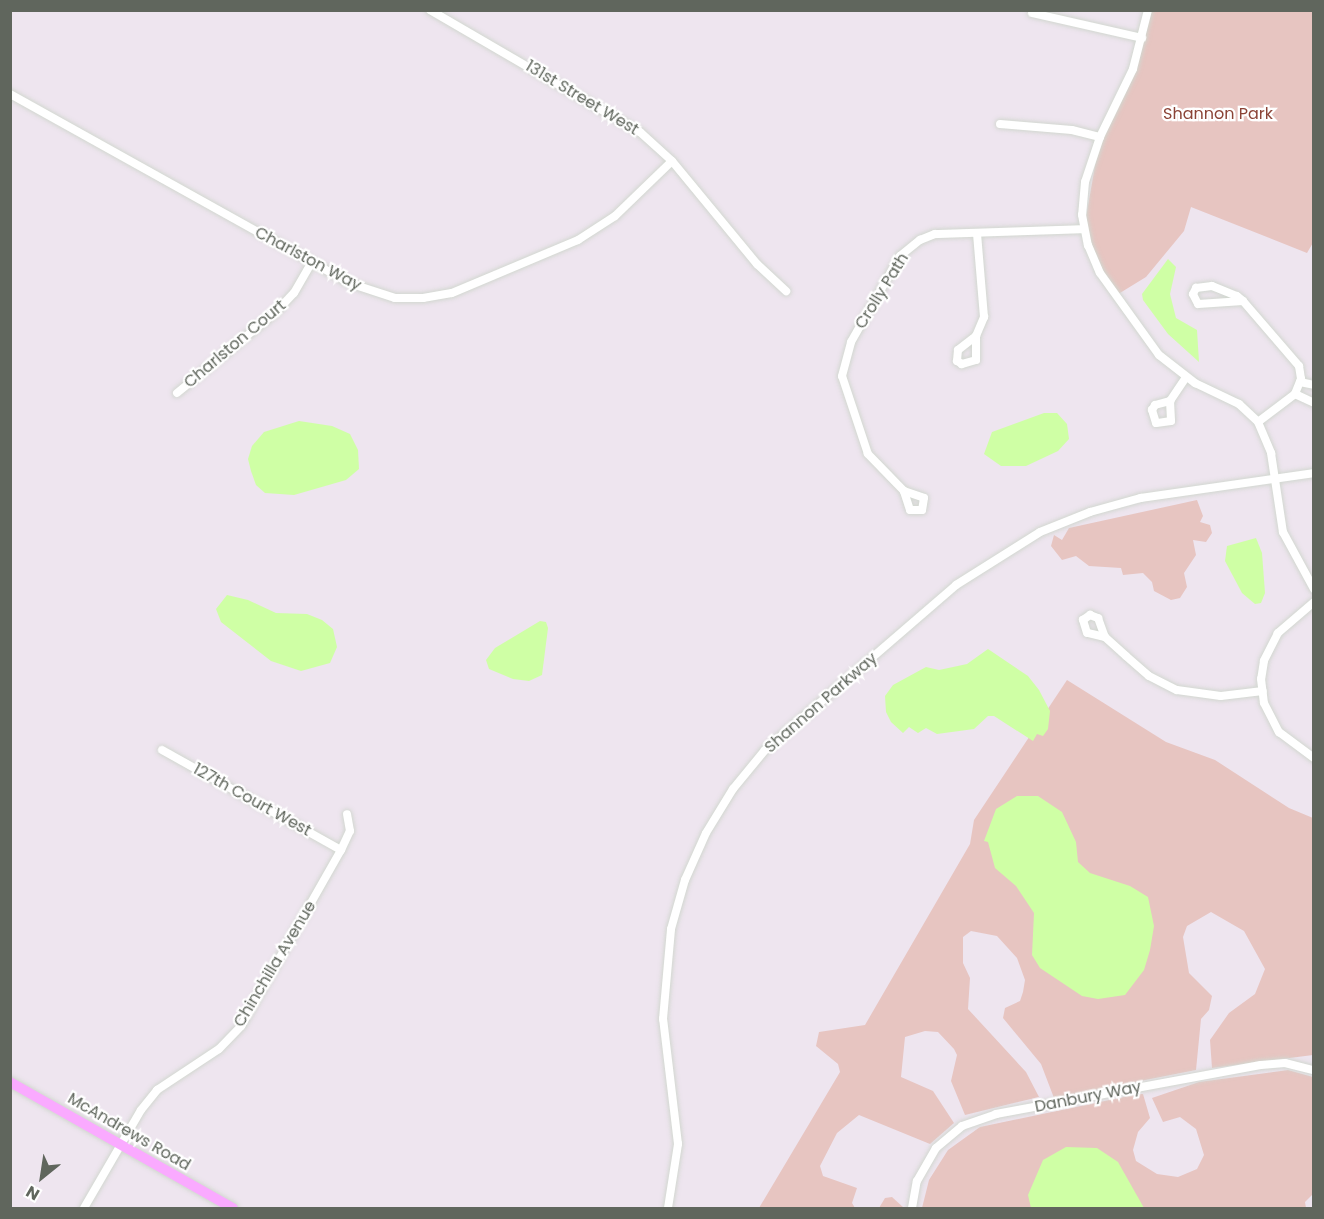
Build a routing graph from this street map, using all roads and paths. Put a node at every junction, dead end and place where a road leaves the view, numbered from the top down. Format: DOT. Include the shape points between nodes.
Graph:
graph roads {
  1 [pos="430,10"];
  2 [pos="1148,10"];
  3 [pos="1032,13"];
  4 [pos="1142,38"];
  5 [pos="10,94"];
  6 [pos="1000,124"];
  7 [pos="1100,137"];
  8 [pos="672,161"];
  9 [pos="1084,229"];
  10 [pos="977,233"];
  11 [pos="311,263"];
  12 [pos="786,291"];
  13 [pos="1244,302"];
  14 [pos="976,336"];
  15 [pos="1186,377"];
  16 [pos="1300,382"];
  17 [pos="1314,385"];
  18 [pos="177,393"];
  19 [pos="1295,394"];
  20 [pos="1170,401"];
  21 [pos="1314,403"];
  22 [pos="1258,422"];
  23 [pos="1314,473"];
  24 [pos="1274,479"];
  25 [pos="904,491"];
  26 [pos="1314,589"];
  27 [pos="1314,602"];
  28 [pos="1105,637"];
  29 [pos="1263,691"];
  30 [pos="162,750"];
  31 [pos="1314,758"];
  32 [pos="348,814"];
  33 [pos="341,850"];
  34 [pos="1314,1070"];
  35 [pos="10,1082"];
  36 [pos="122,1145"];
  37 [pos="84,1209"];
  38 [pos="233,1209"];
  39 [pos="668,1209"];
  40 [pos="912,1209"];
  1 -- 8 [label="street, 131st Street West" via="606,109"];
  2 -- 4 [label="street"];
  3 -- 4 [label="street"];
  4 -- 7 [label="street" via="1127,84"];
  5 -- 11 [label="street, Charlston Way"];
  6 -- 7 [label="street" via="1072,130"];
  7 -- 9 [label="street" via="1084,189"];
  8 -- 11 [label="street, Charlston Way" via="615,216 578,240 452,292 423,298 372,293"];
  8 -- 12 [label="street, 131st Street West" via="757,264"];
  9 -- 10 [label="street, Crolly Path"];
  9 -- 15 [label="street" via="1100,273 1142,335"];
  10 -- 14 [label="street" via="984,317"];
  10 -- 25 [label="street, Crolly Path" via="935,234 906,249 844,358 844,391 865,448"];
  11 -- 18 [label="street, Charlston Court" via="294,293 276,312"];
  13 -- 13 [label="street" via="1212,286 1196,288 1193,294 1198,304"];
  13 -- 16 [label="street" via="1299,366"];
  15 -- 20 [label="street"];
  15 -- 22 [label="street" via="1239,404"];
  16 -- 17 [label="street"];
  16 -- 19 [label="street"];
  19 -- 21 [label="street"];
  19 -- 22 [label="street"];
  22 -- 24 [label="street" via="1271,453"];
  23 -- 24 [label="street, Shannon Parkway"];
  24 -- 26 [label="street" via="1283,532"];
  24 -- 39 [label="street, Shannon Parkway" via="1141,498 1090,512 1040,532 993,558 956,585 765,750 733,789 706,833 685,880 671,929 663,1019 678,1144"];
  27 -- 29 [label="street" via="1272,641 1262,670"];
  28 -- 29 [label="street" via="1149,676 1177,690 1221,696"];
  29 -- 31 [label="street" via="1267,712 1279,732"];
  30 -- 33 [label="street, 127th Court West"];
  32 -- 33 [label="street, Chinchilla Avenue" via="350,831"];
  33 -- 36 [label="street, Chinchilla Avenue" via="241,1026 219,1048 157,1090"];
  34 -- 40 [label="street, Danbury Way" via="1285,1064 1261,1065 996,1114 962,1126 936,1149 917,1181"];
  35 -- 36 [label="main road, McAndrews Road"];
  36 -- 37 [label="street, Chinchilla Avenue"];
  36 -- 38 [label="main road, McAndrews Road"];
}
